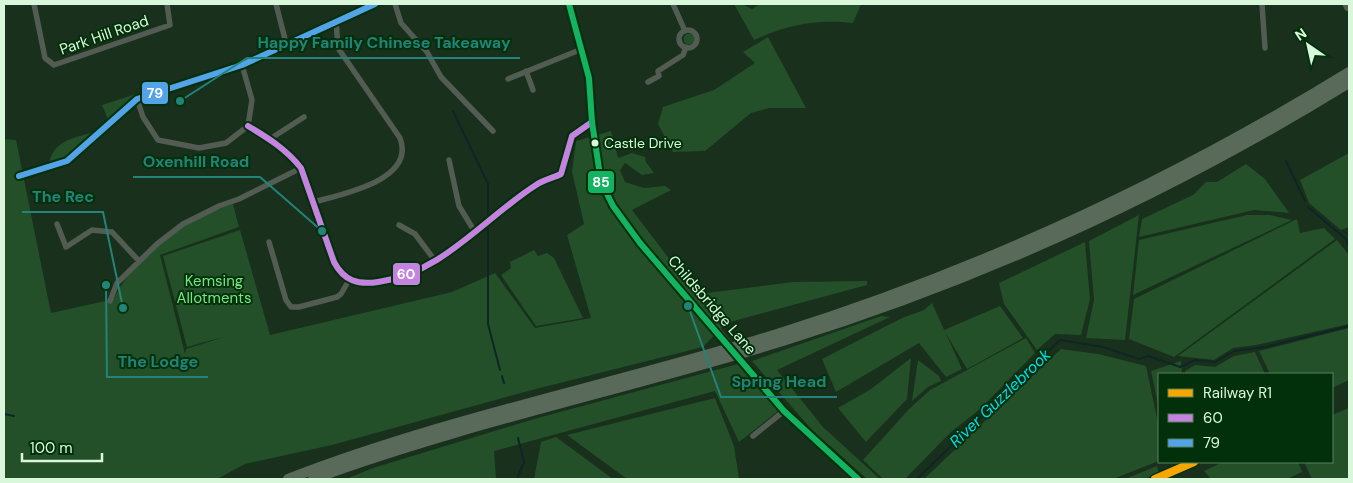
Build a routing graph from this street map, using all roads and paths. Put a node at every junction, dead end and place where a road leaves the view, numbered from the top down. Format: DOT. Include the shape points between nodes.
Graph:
graph roads {
  1 [pos="34,4"];
  2 [pos="168,4"];
  3 [pos="276,4"];
  4 [pos="375,4"];
  5 [pos="395,4"];
  6 [pos="569,4"];
  7 [pos="673,4"];
  8 [pos="1262,4"];
  9 [pos="336,20"];
  10 [pos="684,31"];
  11 [pos="286,43"];
  12 [pos="686,47"];
  13 [pos="1265,48"];
  14 [pos="582,49"];
  15 [pos="242,65"];
  16 [pos="526,71"];
  17 [pos="1349,72"];
  18 [pos="508,79"];
  19 [pos="648,82"];
  20 [pos="1349,83"];
  21 [pos="533,90"];
  22 [pos="136,99"];
  23 [pos="304,117"];
  24 [pos="592,122"];
  25 [pos="248,126"];
  26 [pos="493,131"];
  27 [pos="270,139"];
  28 [pos="449,160"];
  29 [pos="301,168"];
  30 [pos="19,176"];
  31 [pos="314,202"];
  32 [pos="57,224"];
  33 [pos="400,225"];
  34 [pos="475,232"];
  35 [pos="269,242"];
  36 [pos="139,261"];
  37 [pos="436,262"];
  38 [pos="349,280"];
  39 [pos="110,301"];
  40 [pos="784,411"];
  41 [pos="753,436"];
  42 [pos="854,478"];
  43 [pos="288,479"];
  44 [pos="314,479"];
  1 -- 2 [label="street, Park Hill Road" via="45,58 54,65 170,26"];
  3 -- 11 [label="street"];
  4 -- 9 [label="street"];
  5 -- 26 [label="street" via="401,23 427,52 442,77"];
  6 -- 14 [label="street, Childsbridge Lane"];
  7 -- 10 [label="street"];
  8 -- 13 [label="street"];
  9 -- 11 [label="street"];
  9 -- 31 [label="street" via="338,48 400,138 403,153 397,167 386,176 355,190"];
  10 -- 12 [label="street" via="680,38"];
  10 -- 12 [label="street" via="692,30 697,37 694,45"];
  11 -- 15 [label="street"];
  12 -- 19 [label="street" via="683,55 658,71 659,76"];
  14 -- 16 [label="street"];
  14 -- 24 [label="street, Childsbridge Lane" via="589,78"];
  15 -- 22 [label="street"];
  15 -- 25 [label="street" via="252,100"];
  16 -- 18 [label="street"];
  16 -- 21 [label="street"];
  17 -- 43 [label="highway" via="1247,132 1140,188 1040,235 907,289 742,344 428,430"];
  20 -- 44 [label="highway" via="1253,139 1130,203 1028,250 934,288 787,340 460,430"];
  22 -- 25 [label="street" via="158,140 199,148 226,143"];
  22 -- 30 [label="street" via="67,161"];
  23 -- 27 [label="street"];
  24 -- 34 [label="street" via="572,136 561,174 537,184"];
  24 -- 40 [label="street, Childsbridge Lane, bridge" via="600,182 613,206"];
  25 -- 27 [label="street"];
  27 -- 29 [label="street" via="292,156"];
  28 -- 34 [label="street" via="458,206"];
  29 -- 31 [label="street"];
  29 -- 36 [label="street" via="183,224"];
  31 -- 38 [label="street" via="334,262"];
  32 -- 36 [label="street" via="66,247 92,230 112,232"];
  33 -- 37 [label="street" via="415,234"];
  34 -- 37 [label="street"];
  35 -- 38 [label="street" via="286,300 294,308 337,297"];
  36 -- 39 [label="street" via="117,283"];
  37 -- 38 [label="street" via="399,279 361,284"];
  40 -- 41 [label="street"];
  40 -- 42 [label="street, Childsbridge Lane"];
}
